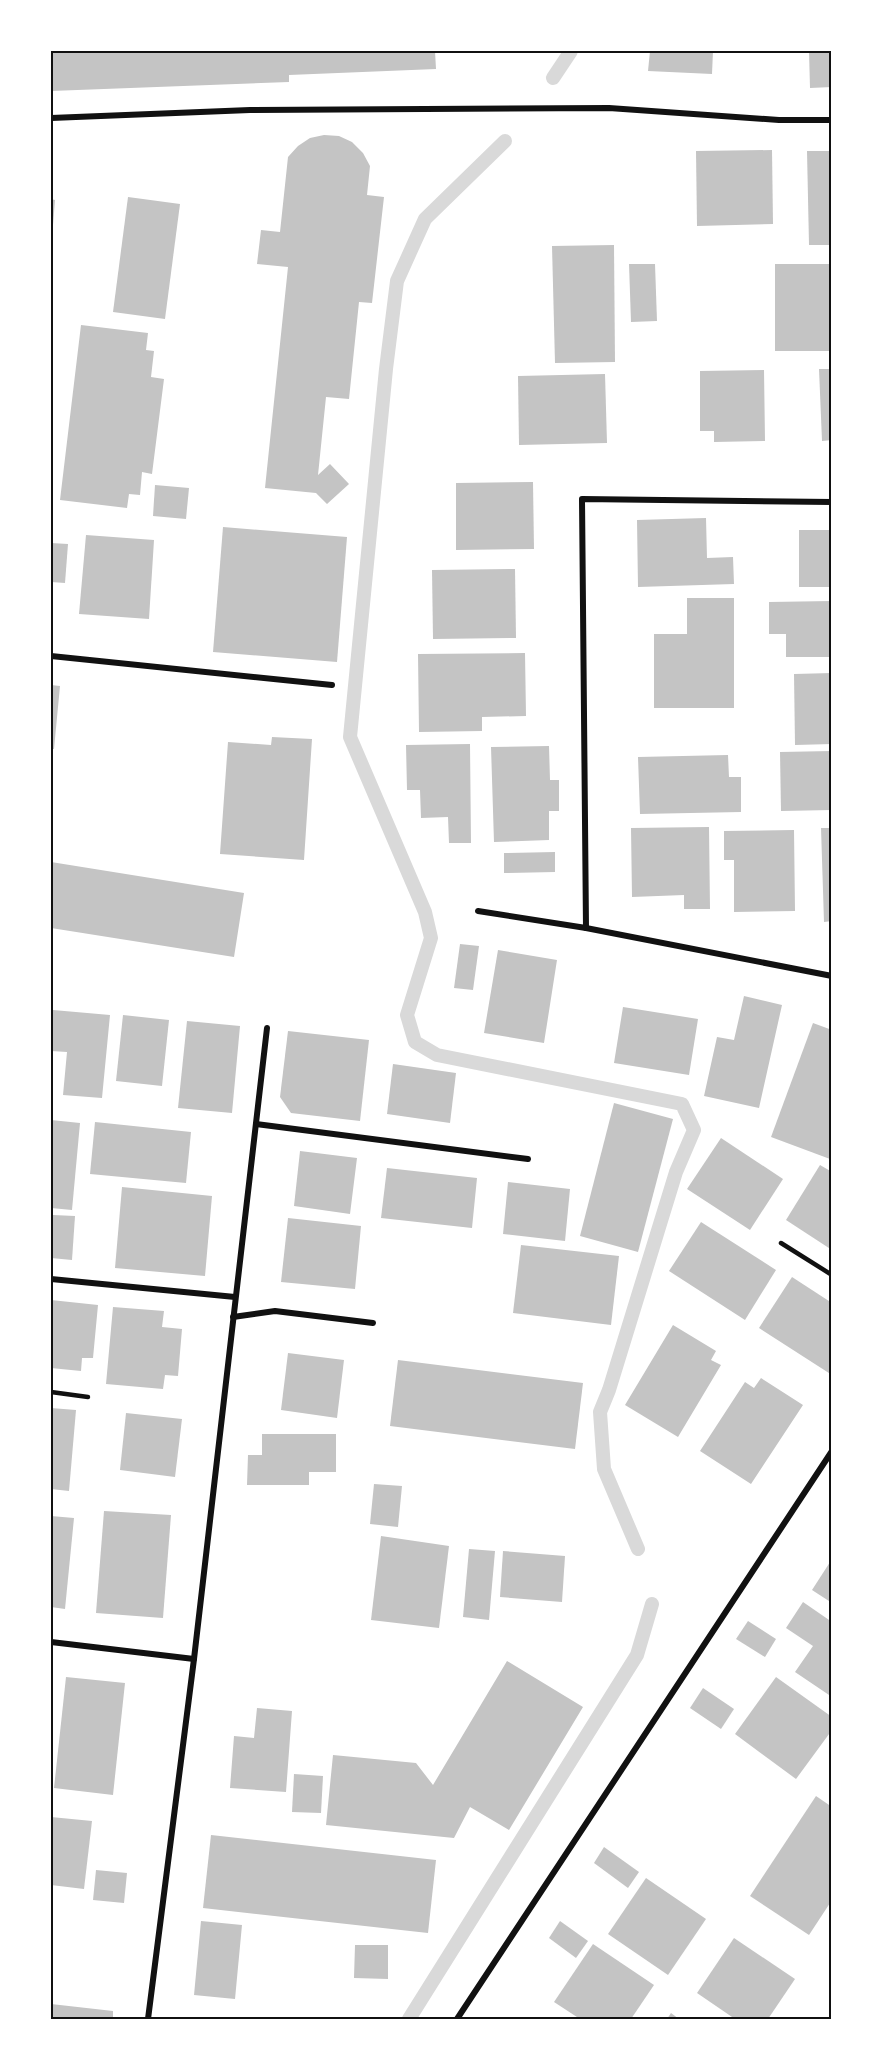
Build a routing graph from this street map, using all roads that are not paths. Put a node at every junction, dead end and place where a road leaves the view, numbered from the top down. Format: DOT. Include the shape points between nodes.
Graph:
graph roads {
  1 [pos="51,118"];
  2 [pos="832,120"];
  3 [pos="832,502"];
  4 [pos="51,656"];
  5 [pos="332,685"];
  6 [pos="478,911"];
  7 [pos="586,928"];
  8 [pos="832,976"];
  9 [pos="267,1028"];
  10 [pos="256,1124"];
  11 [pos="528,1159"];
  12 [pos="781,1243"];
  13 [pos="832,1275"];
  14 [pos="51,1279"];
  15 [pos="235,1297"];
  16 [pos="233,1317"];
  17 [pos="373,1323"];
  18 [pos="51,1392"];
  19 [pos="88,1397"];
  20 [pos="832,1451"];
  21 [pos="51,1642"];
  22 [pos="194,1659"];
  23 [pos="148,2019"];
  24 [pos="456,2019"];
  1 -- 2 [label="street" via="250,110 609,108"];
  3 -- 7 [label="street" via="582,498"];
  4 -- 5 [label="street"];
  6 -- 7 [label="street"];
  7 -- 8 [label="street"];
  9 -- 10 [label="street"];
  10 -- 11 [label="street"];
  10 -- 15 [label="street"];
  12 -- 13 [label="lane"];
  14 -- 15 [label="street"];
  15 -- 16 [label="street"];
  16 -- 17 [label="street" via="274,1311"];
  16 -- 22 [label="street"];
  18 -- 19 [label="lane"];
  20 -- 24 [label="street"];
  21 -- 22 [label="street"];
  22 -- 23 [label="street"];
}
